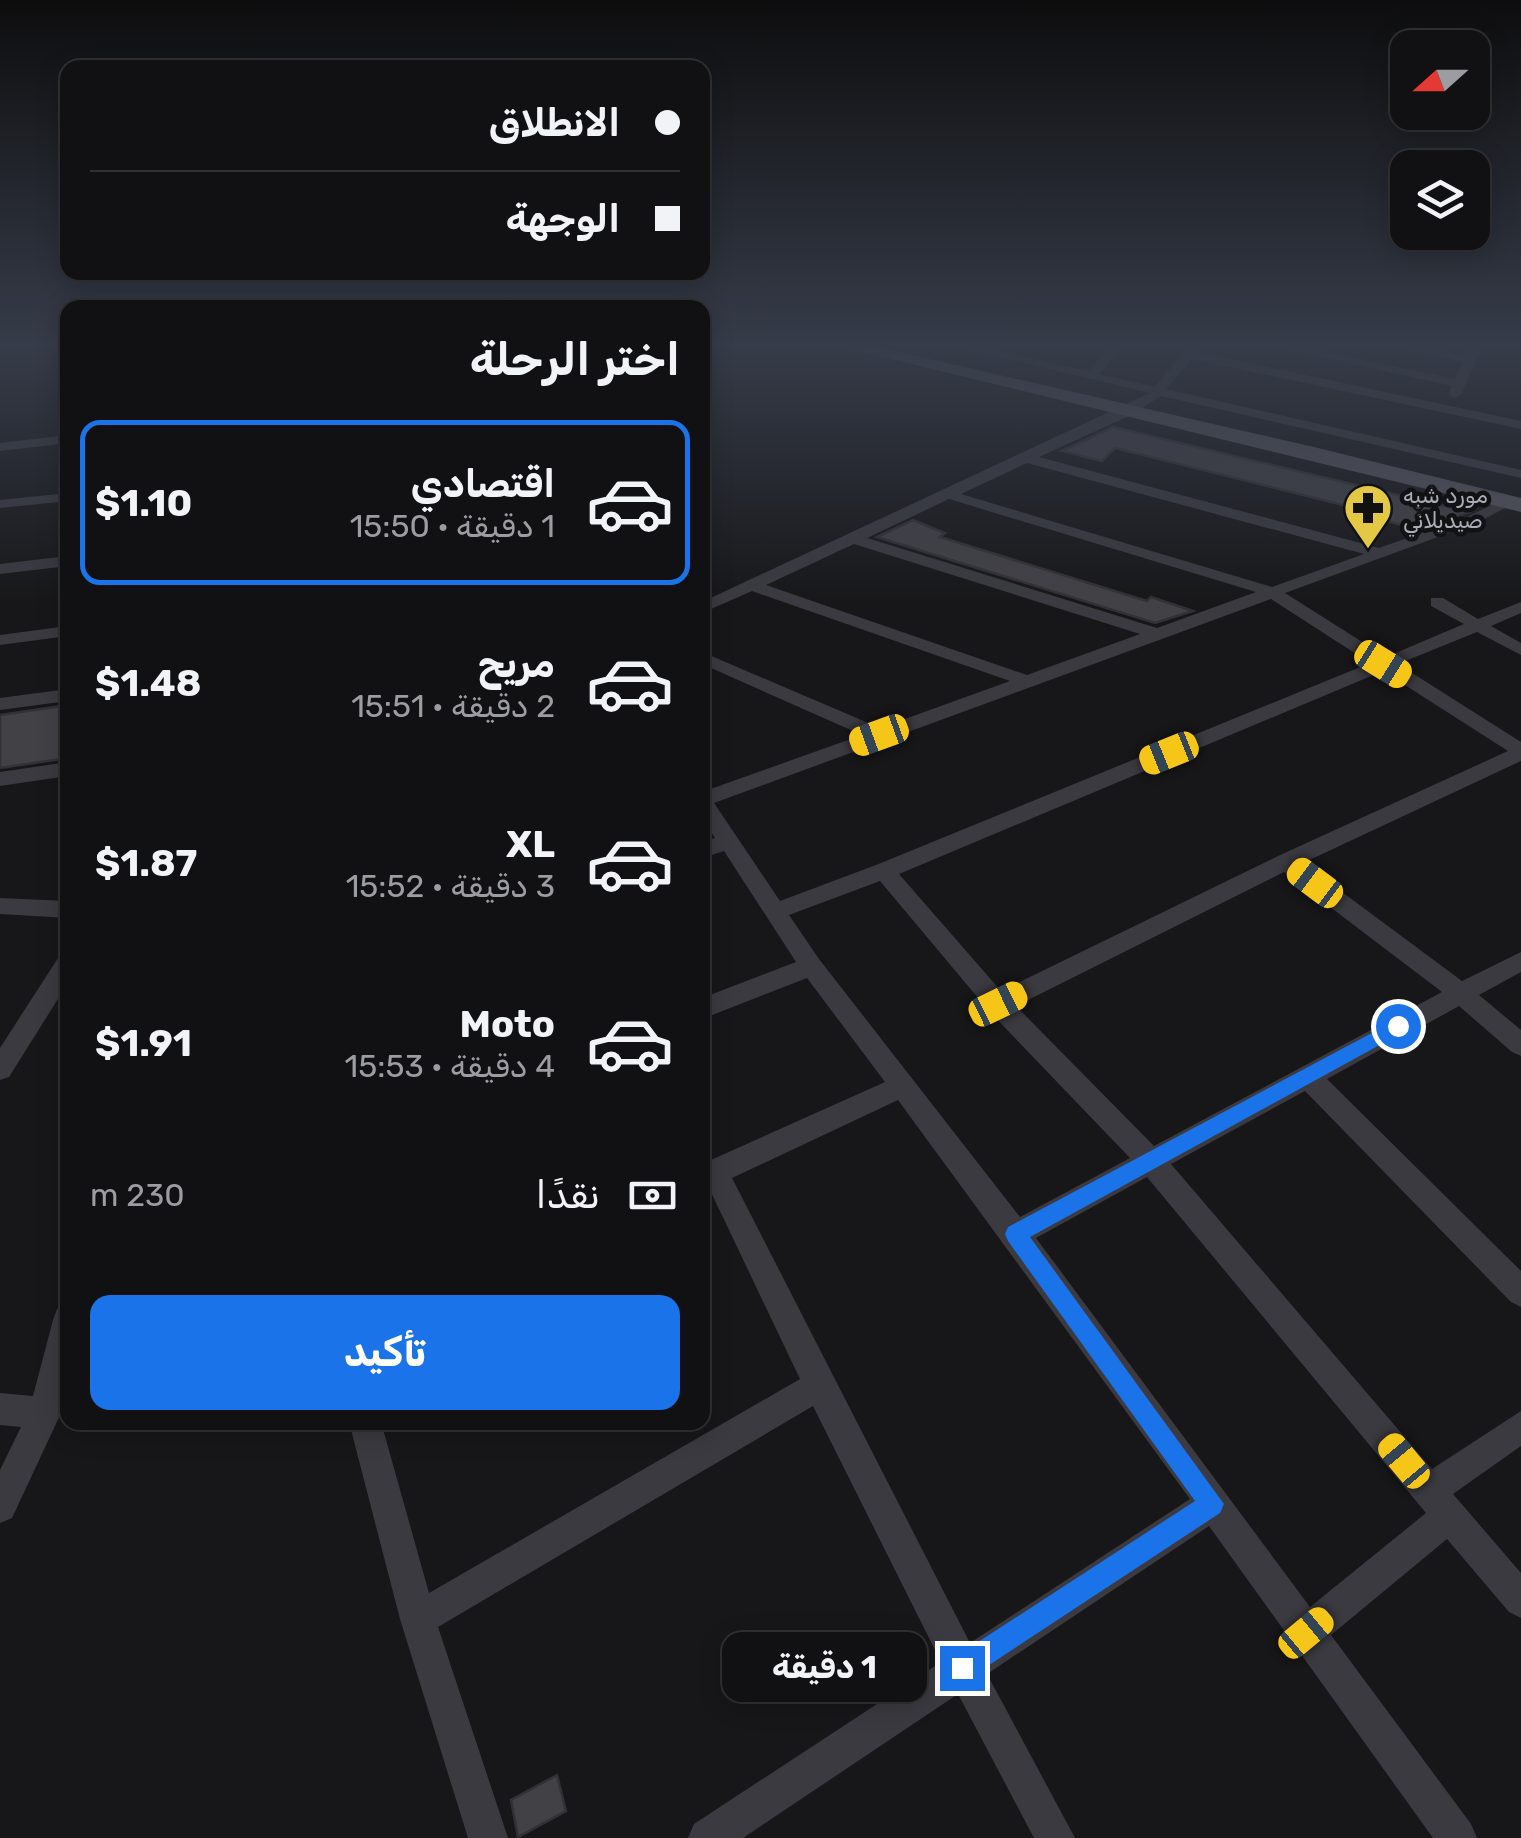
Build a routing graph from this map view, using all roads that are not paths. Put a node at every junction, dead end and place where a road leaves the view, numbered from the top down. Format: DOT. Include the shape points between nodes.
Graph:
graph roads {
  1 [pos="1082,433"];
  2 [pos="1221,433"];
  3 [pos="1326,433"];
  4 [pos="60,440"];
  5 [pos="0,446"];
  6 [pos="1028,458"];
  7 [pos="1521,477"];
  8 [pos="950,494"];
  9 [pos="60,497"];
  10 [pos="0,504"];
  11 [pos="1515,504"];
  12 [pos="856,539"];
  13 [pos="1380,553"];
  14 [pos="60,562"];
  15 [pos="0,569"];
  16 [pos="751,585"];
  17 [pos="1272,592"];
  18 [pos="710,602"];
  19 [pos="1437,602"];
  20 [pos="1521,607"];
  21 [pos="1477,625"];
  22 [pos="60,632"];
  23 [pos="1157,634"];
  24 [pos="0,640"];
  25 [pos="1521,650"];
  26 [pos="710,661"];
  27 [pos="1383,664"];
  28 [pos="1026,681"];
  29 [pos="60,696"];
  30 [pos="0,704"];
  31 [pos="879,735"];
  32 [pos="1521,752"];
  33 [pos="60,770"];
  34 [pos="0,779"];
  35 [pos="710,798"];
  36 [pos="716,845"];
  37 [pos="1286,862"];
  38 [pos="884,871"];
  39 [pos="0,906"];
  40 [pos="60,910"];
  41 [pos="778,910"];
  42 [pos="1521,961"];
  43 [pos="811,966"];
  44 [pos="60,975"];
  45 [pos="1459,992"];
  46 [pos="998,1004"];
  47 [pos="710,1006"];
  48 [pos="1521,1045"];
  49 [pos="0,1069"];
  50 [pos="1308,1077"];
  51 [pos="902,1086"];
  52 [pos="1150,1160"];
  53 [pos="710,1174"];
  54 [pos="710,1179"];
  55 [pos="1016,1234"];
  56 [pos="1521,1292"];
  57 [pos="60,1352"];
  58 [pos="817,1386"];
  59 [pos="0,1409"];
  60 [pos="45,1413"];
  61 [pos="1521,1426"];
  62 [pos="367,1430"];
  63 [pos="1439,1503"];
  64 [pos="1212,1504"];
  65 [pos="0,1506"];
  66 [pos="1521,1600"];
  67 [pos="418,1619"];
  68 [pos="1306,1633"];
  69 [pos="962,1668"];
  70 [pos="488,1838"];
  71 [pos="708,1838"];
  72 [pos="1055,1838"];
  73 [pos="1457,1838"];
  1 -- 6 [label="street"];
  2 -- 11 [label="main road"];
  3 -- 7 [label="main road"];
  4 -- 5 [label="street"];
  6 -- 8 [label="street"];
  6 -- 13 [label="street"];
  8 -- 12 [label="street"];
  8 -- 17 [label="street"];
  9 -- 10 [label="street"];
  11 -- 13 [label="street"];
  12 -- 16 [label="street"];
  12 -- 23 [label="street"];
  13 -- 17 [label="street"];
  14 -- 15 [label="street"];
  16 -- 18 [label="street"];
  16 -- 28 [label="street"];
  17 -- 23 [label="street"];
  17 -- 27 [label="street"];
  19 -- 21 [label="street"];
  20 -- 21 [label="street"];
  21 -- 25 [label="street"];
  21 -- 27 [label="street"];
  22 -- 24 [label="street"];
  23 -- 28 [label="street"];
  26 -- 31 [label="street"];
  27 -- 32 [label="street"];
  27 -- 38 [label="street"];
  28 -- 31 [label="street"];
  29 -- 30 [label="street"];
  31 -- 35 [label="street"];
  32 -- 37 [label="street"];
  33 -- 34 [label="street"];
  36 -- 41 [label="street"];
  37 -- 45 [label="street"];
  37 -- 46 [label="street"];
  38 -- 41 [label="street"];
  38 -- 46 [label="street"];
  39 -- 40 [label="street"];
  41 -- 43 [label="street"];
  42 -- 45 [label="street"];
  43 -- 47 [label="street"];
  43 -- 51 [label="street"];
  44 -- 49 [label="street"];
  45 -- 48 [label="street"];
  45 -- 50 [label="street"];
  46 -- 52 [label="street"];
  50 -- 52 [label="street"];
  50 -- 56 [label="street"];
  51 -- 53 [label="street"];
  51 -- 55 [label="street"];
  52 -- 55 [label="street"];
  52 -- 63 [label="street"];
  54 -- 58 [label="street"];
  55 -- 64 [label="street"];
  57 -- 60 [label="street"];
  58 -- 67 [label="street"];
  58 -- 69 [label="street"];
  59 -- 60 [label="street"];
  60 -- 65 [label="street"];
  61 -- 63 [label="street"];
  62 -- 67 [label="street"];
  63 -- 66 [label="street"];
  63 -- 68 [label="street"];
  64 -- 68 [label="street"];
  64 -- 69 [label="street"];
  67 -- 70 [label="street"];
  68 -- 73 [label="street"];
  69 -- 71 [label="street"];
  69 -- 72 [label="street"];
}
